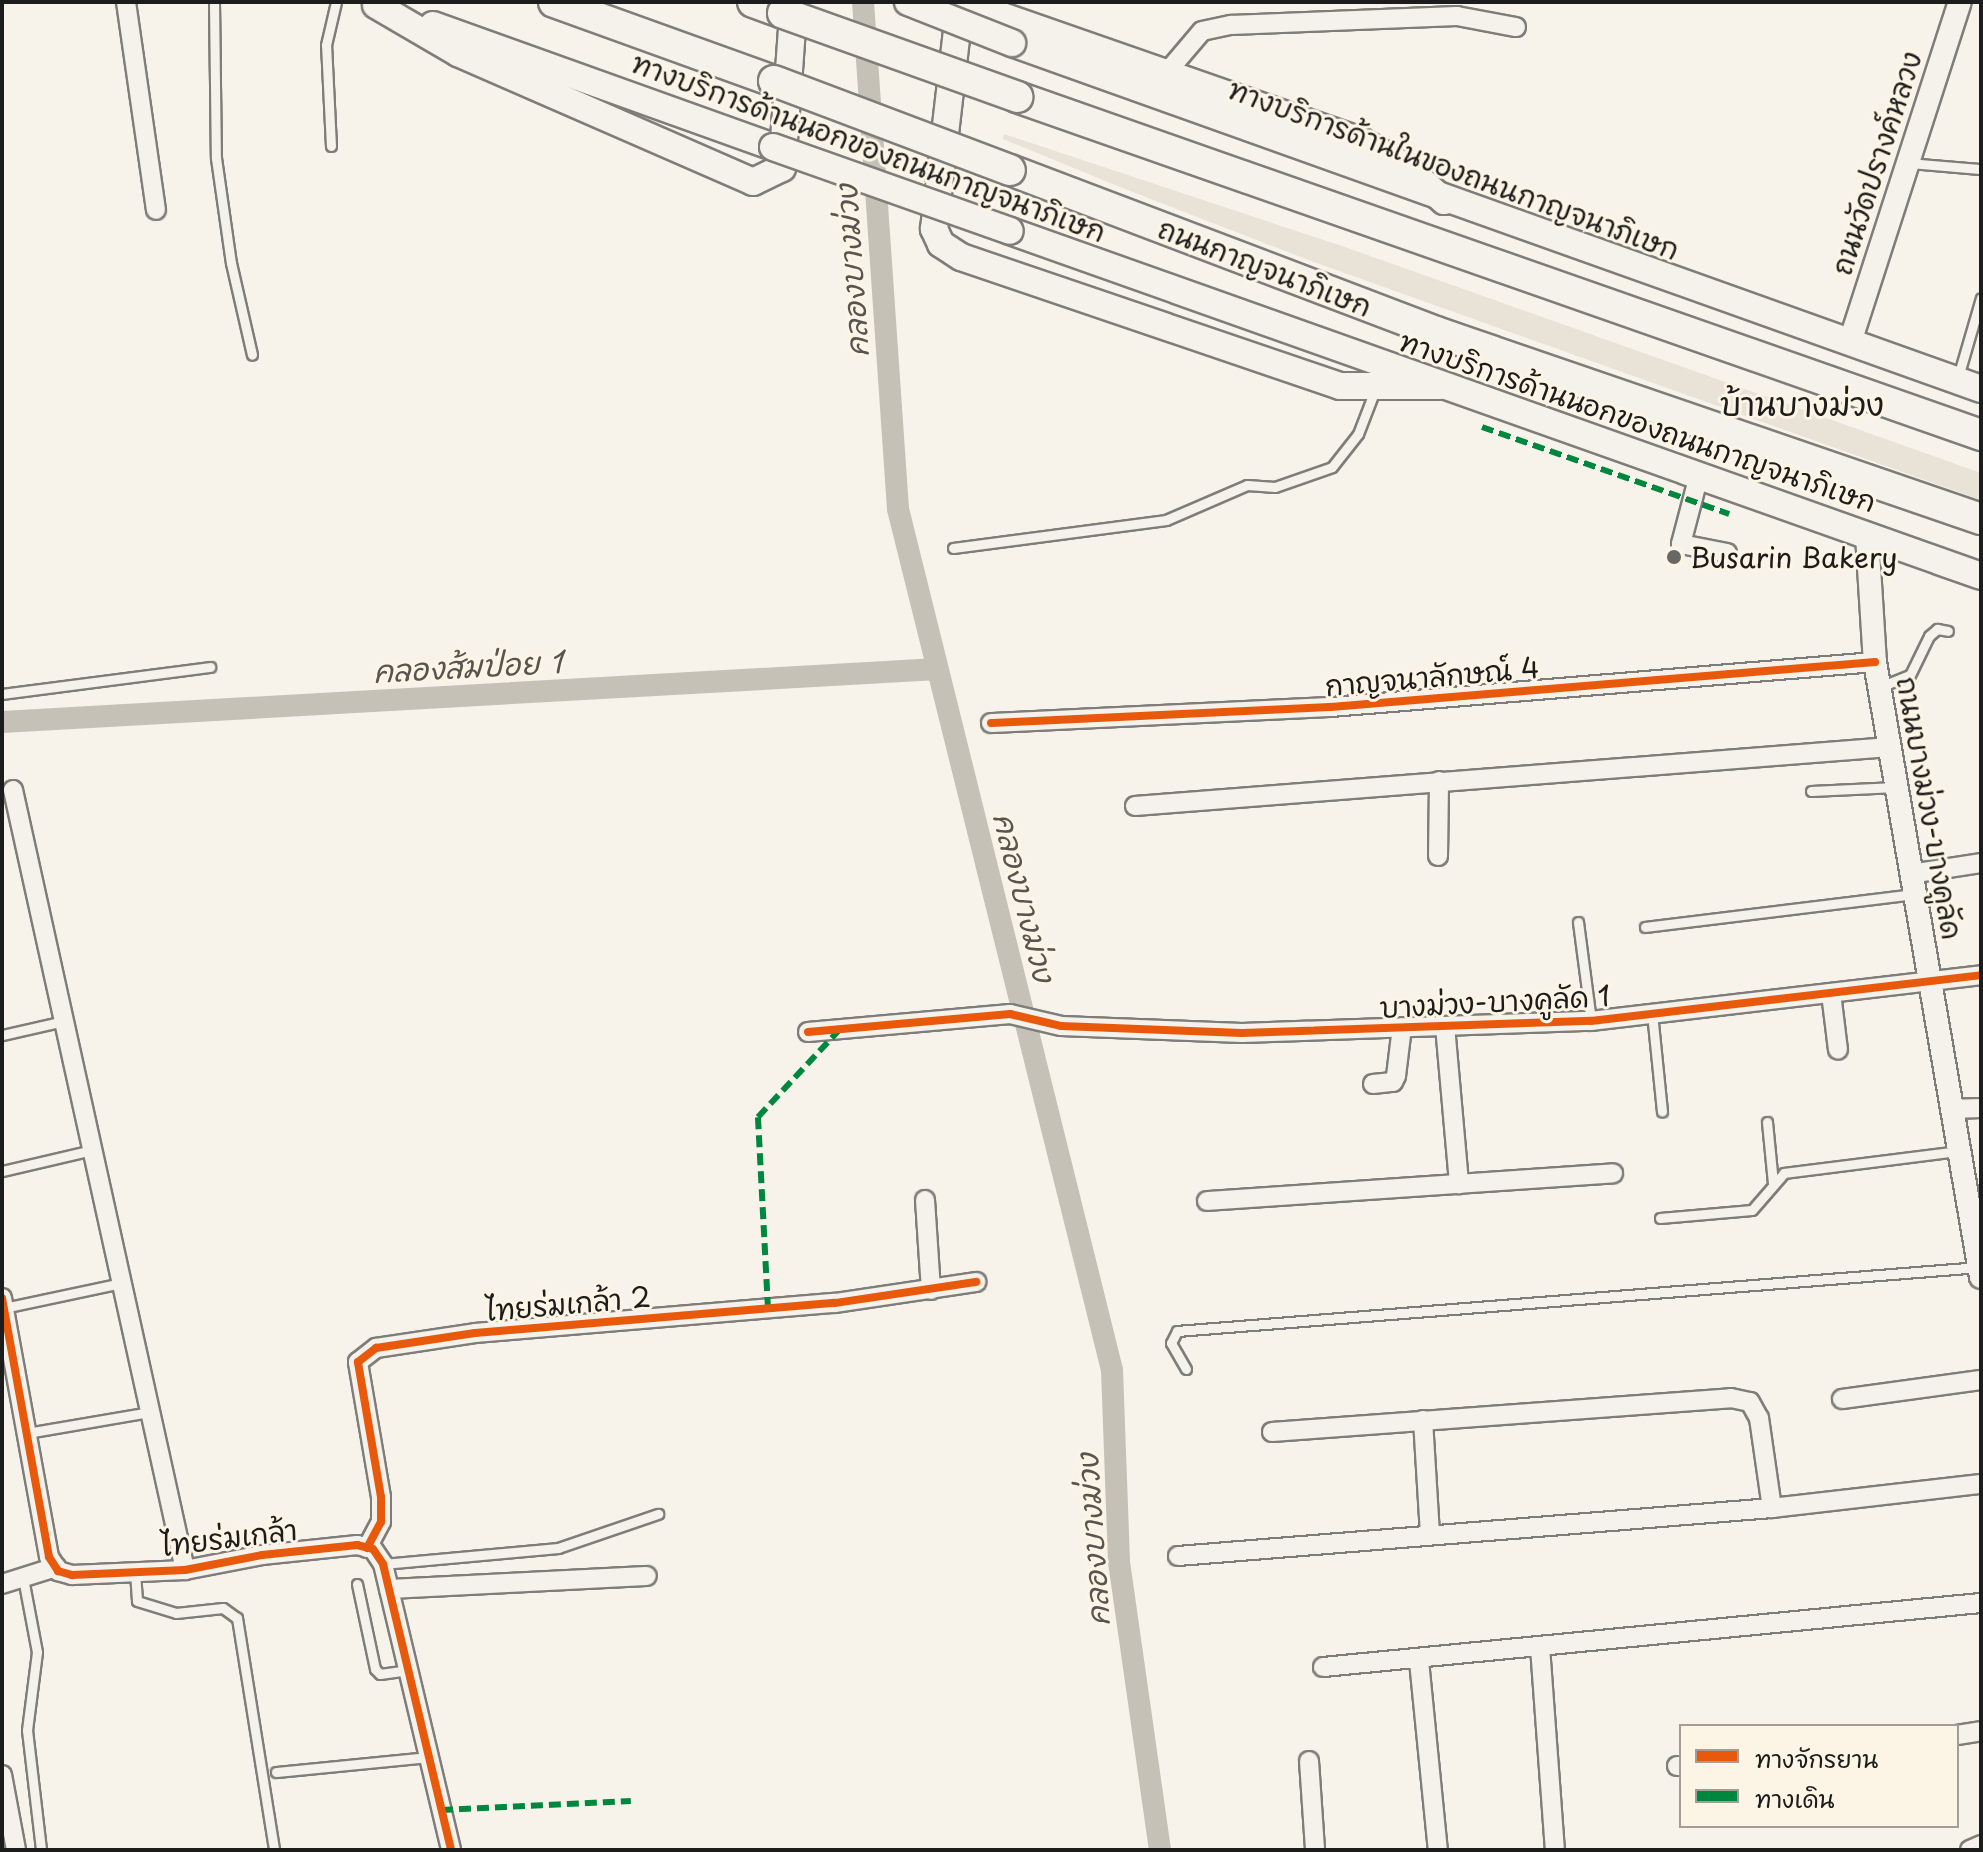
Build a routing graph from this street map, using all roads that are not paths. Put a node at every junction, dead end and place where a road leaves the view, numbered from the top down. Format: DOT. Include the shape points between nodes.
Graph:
graph roads {
  1 [pos="126,2"];
  2 [pos="214,2"];
  3 [pos="336,2"];
  4 [pos="554,2"];
  5 [pos="753,2"];
  6 [pos="908,2"];
  7 [pos="1954,3"];
  8 [pos="373,4"];
  9 [pos="789,7"];
  10 [pos="1516,27"];
  11 [pos="1168,71"];
  12 [pos="331,146"];
  13 [pos="1907,162"];
  14 [pos="1981,169"];
  15 [pos="1444,201"];
  16 [pos="156,210"];
  17 [pos="1981,298"];
  18 [pos="1850,342"];
  19 [pos="252,355"];
  20 [pos="1377,383"];
  21 [pos="1969,385"];
  22 [pos="1440,386"];
  23 [pos="1981,435"];
  24 [pos="1698,479"];
  25 [pos="1981,519"];
  26 [pos="1867,536"];
  27 [pos="953,548"];
  28 [pos="1727,553"];
  29 [pos="1981,576"];
  30 [pos="1948,631"];
  31 [pos="1875,662"];
  32 [pos="210,667"];
  33 [pos="1880,687"];
  34 [pos="2,694"];
  35 [pos="991,723"];
  36 [pos="1890,747"];
  37 [pos="1439,781"];
  38 [pos="1896,787"];
  39 [pos="13,790"];
  40 [pos="1811,791"];
  41 [pos="1135,806"];
  42 [pos="1438,856"];
  43 [pos="1981,863"];
  44 [pos="1912,884"];
  45 [pos="1578,922"];
  46 [pos="1645,927"];
  47 [pos="1981,975"];
  48 [pos="1929,982"];
  49 [pos="1831,993"];
  50 [pos="1652,1013"];
  51 [pos="64,1021"];
  52 [pos="1591,1021"];
  53 [pos="1445,1026"];
  54 [pos="1402,1027"];
  55 [pos="808,1032"];
  56 [pos="2,1035"];
  57 [pos="1838,1050"];
  58 [pos="1373,1084"];
  59 [pos="1981,1108"];
  60 [pos="1951,1109"];
  61 [pos="1662,1111"];
  62 [pos="1767,1122"];
  63 [pos="92,1150"];
  64 [pos="1959,1151"];
  65 [pos="2,1171"];
  66 [pos="1613,1173"];
  67 [pos="1773,1183"];
  68 [pos="1459,1184"];
  69 [pos="925,1200"];
  70 [pos="1207,1201"];
  71 [pos="1660,1218"];
  72 [pos="1980,1262"];
  73 [pos="976,1282"];
  74 [pos="122,1283"];
  75 [pos="931,1290"];
  76 [pos="3,1303"];
  77 [pos="1186,1369"];
  78 [pos="1981,1380"];
  79 [pos="1842,1399"];
  80 [pos="150,1412"];
  81 [pos="1423,1420"];
  82 [pos="1272,1432"];
  83 [pos="27,1433"];
  84 [pos="1981,1484"];
  85 [pos="1772,1508"];
  86 [pos="658,1514"];
  87 [pos="1430,1535"];
  88 [pos="367,1548"];
  89 [pos="1178,1556"];
  90 [pos="383,1564"];
  91 [pos="56,1567"];
  92 [pos="135,1569"];
  93 [pos="185,1570"];
  94 [pos="647,1576"];
  95 [pos="23,1578"];
  96 [pos="2,1584"];
  97 [pos="357,1584"];
  98 [pos="389,1589"];
  99 [pos="1981,1603"];
  100 [pos="1540,1647"];
  101 [pos="1419,1661"];
  102 [pos="1323,1667"];
  103 [pos="409,1670"];
  104 [pos="1981,1731"];
  105 [pos="1959,1735"];
  106 [pos="429,1757"];
  107 [pos="1309,1761"];
  108 [pos="276,1772"];
  109 [pos="2,1775"];
  110 [pos="1981,1845"];
  111 [pos="16,1850"];
  112 [pos="41,1850"];
  113 [pos="274,1850"];
  114 [pos="451,1850"];
  115 [pos="1315,1850"];
  116 [pos="1438,1850"];
  117 [pos="1555,1850"];
  118 [pos="1970,1850"];
  1 -- 16 [label="street"];
  2 -- 19 [label="lane" via="216,158 231,263"];
  3 -- 12 [label="lane" via="326,45"];
  4 -- 25 [label="highway, ถนนกาญจนาภิเษก, bridge" via="1436,332"];
  5 -- 9 [label="highway"];
  6 -- 15 [label="main road, ทางบริการด้านในของถนนกาญจนาภิเษก, bridge"];
  7 -- 13 [label="street, ถนนวัดปรางค์หลวง"];
  8 -- 9 [label="main road" via="458,53 753,182 782,168"];
  8 -- 22 [label="main road, ทางบริการด้านนอกของถนนกาญจนาภิเษก, bridge"];
  9 -- 23 [label="highway, bridge" via="1017,97"];
  10 -- 11 [label="street" via="1457,16 1231,25 1202,31"];
  11 -- 15 [label="main road" via="1361,141 1408,168"];
  11 -- 20 [label="main road" via="969,9 958,22 934,229 941,244 961,257 1340,386"];
  13 -- 14 [label="lane"];
  13 -- 18 [label="street, ถนนวัดปรางค์หลวง"];
  15 -- 18 [label="main road, ทางบริการด้านในของถนนกาญจนาภิเษก"];
  17 -- 21 [label="lane"];
  18 -- 21 [label="main road, ทางบริการด้านในของถนนกาญจนาภิเษก"];
  20 -- 22 [label="main road"];
  20 -- 27 [label="lane" via="1358,434 1332,467 1275,487 1247,485 1166,520"];
  22 -- 24 [label="main road, ทางบริการด้านนอกของถนนกาญจนาภิเษก"];
  24 -- 26 [label="main road, ทางบริการด้านนอกของถนนกาญจนาภิเษก"];
  24 -- 28 [label="street" via="1681,544"];
  26 -- 29 [label="main road, ทางบริการด้านนอกของถนนกาญจนาภิเษก"];
  26 -- 31 [label="street, ถนนบางม่วง-บางคูลัด"];
  30 -- 33 [label="lane" via="1937,629 1929,636 1910,675"];
  31 -- 33 [label="street, ถนนบางม่วง-บางคูลัด"];
  31 -- 35 [label="street, กาญจนาลักษณ์ 4" via="1331,707"];
  32 -- 34 [label="lane"];
  33 -- 36 [label="street, ถนนบางม่วง-บางคูลัด"];
  36 -- 37 [label="street"];
  36 -- 38 [label="street, ถนนบางม่วง-บางคูลัด"];
  37 -- 41 [label="street"];
  37 -- 42 [label="street"];
  38 -- 40 [label="lane"];
  38 -- 44 [label="street, ถนนบางม่วง-บางคูลัด"];
  39 -- 51 [label="street"];
  43 -- 44 [label="street"];
  44 -- 46 [label="lane" via="1820,909"];
  44 -- 48 [label="street, ถนนบางม่วง-บางคูลัด"];
  45 -- 52 [label="lane"];
  47 -- 48 [label="street, บางม่วง-บางคูลัด 1"];
  48 -- 49 [label="street, บางม่วง-บางคูลัด 1"];
  48 -- 60 [label="street, ถนนบางม่วง-บางคูลัด"];
  49 -- 50 [label="street, บางม่วง-บางคูลัด 1"];
  49 -- 57 [label="street"];
  50 -- 52 [label="street, บางม่วง-บางคูลัด 1"];
  50 -- 61 [label="lane"];
  51 -- 56 [label="lane"];
  51 -- 63 [label="street"];
  52 -- 53 [label="street, บางม่วง-บางคูลัด 1"];
  53 -- 54 [label="street, บางม่วง-บางคูลัด 1"];
  53 -- 68 [label="street"];
  54 -- 55 [label="street, บางม่วง-บางคูลัด 1" via="1242,1033 1061,1026 1010,1014"];
  54 -- 58 [label="street" via="1393,1082"];
  59 -- 60 [label="street"];
  60 -- 64 [label="street, ถนนบางม่วง-บางคูลัด"];
  62 -- 67 [label="lane"];
  63 -- 65 [label="lane"];
  63 -- 74 [label="street"];
  64 -- 67 [label="lane" via="1784,1173"];
  64 -- 72 [label="street, ถนนบางม่วง-บางคูลัด"];
  66 -- 68 [label="street"];
  67 -- 71 [label="lane" via="1766,1199 1752,1210"];
  68 -- 70 [label="street"];
  69 -- 75 [label="street"];
  72 -- 77 [label="lane" via="1177,1331 1171,1343"];
  73 -- 75 [label="street, ไทยร่มเกล้า 2"];
  74 -- 76 [label="lane"];
  74 -- 80 [label="street"];
  75 -- 88 [label="street, ไทยร่มเกล้า 2" via="475,1333 376,1348 358,1362 381,1497 381,1522"];
  76 -- 83 [label="street"];
  78 -- 79 [label="street"];
  80 -- 83 [label="lane"];
  80 -- 93 [label="street"];
  81 -- 82 [label="street"];
  81 -- 85 [label="street" via="1731,1398 1750,1402 1759,1418"];
  81 -- 87 [label="street"];
  83 -- 91 [label="street"];
  84 -- 85 [label="street"];
  85 -- 87 [label="street"];
  86 -- 90 [label="lane" via="558,1548"];
  87 -- 89 [label="street"];
  88 -- 90 [label="street"];
  88 -- 93 [label="street, ไทยร่มเกล้า" via="262,1555"];
  90 -- 98 [label="street"];
  91 -- 92 [label="street, ไทยร่มเกล้า" via="72,1575"];
  91 -- 95 [label="street"];
  92 -- 93 [label="street, ไทยร่มเกล้า"];
  92 -- 113 [label="lane" via="137,1601 176,1613 223,1608 237,1618"];
  94 -- 98 [label="street"];
  95 -- 96 [label="street"];
  95 -- 112 [label="lane" via="37,1652 27,1730"];
  97 -- 103 [label="lane" via="375,1669 380,1674"];
  98 -- 103 [label="street"];
  99 -- 100 [label="street"];
  100 -- 101 [label="street"];
  100 -- 117 [label="street"];
  101 -- 102 [label="street"];
  101 -- 116 [label="street"];
  103 -- 106 [label="street"];
  104 -- 105 [label="street"];
  106 -- 108 [label="lane"];
  106 -- 114 [label="street"];
  107 -- 115 [label="street"];
  109 -- 111 [label="street"];
  110 -- 118 [label="street"];
}
